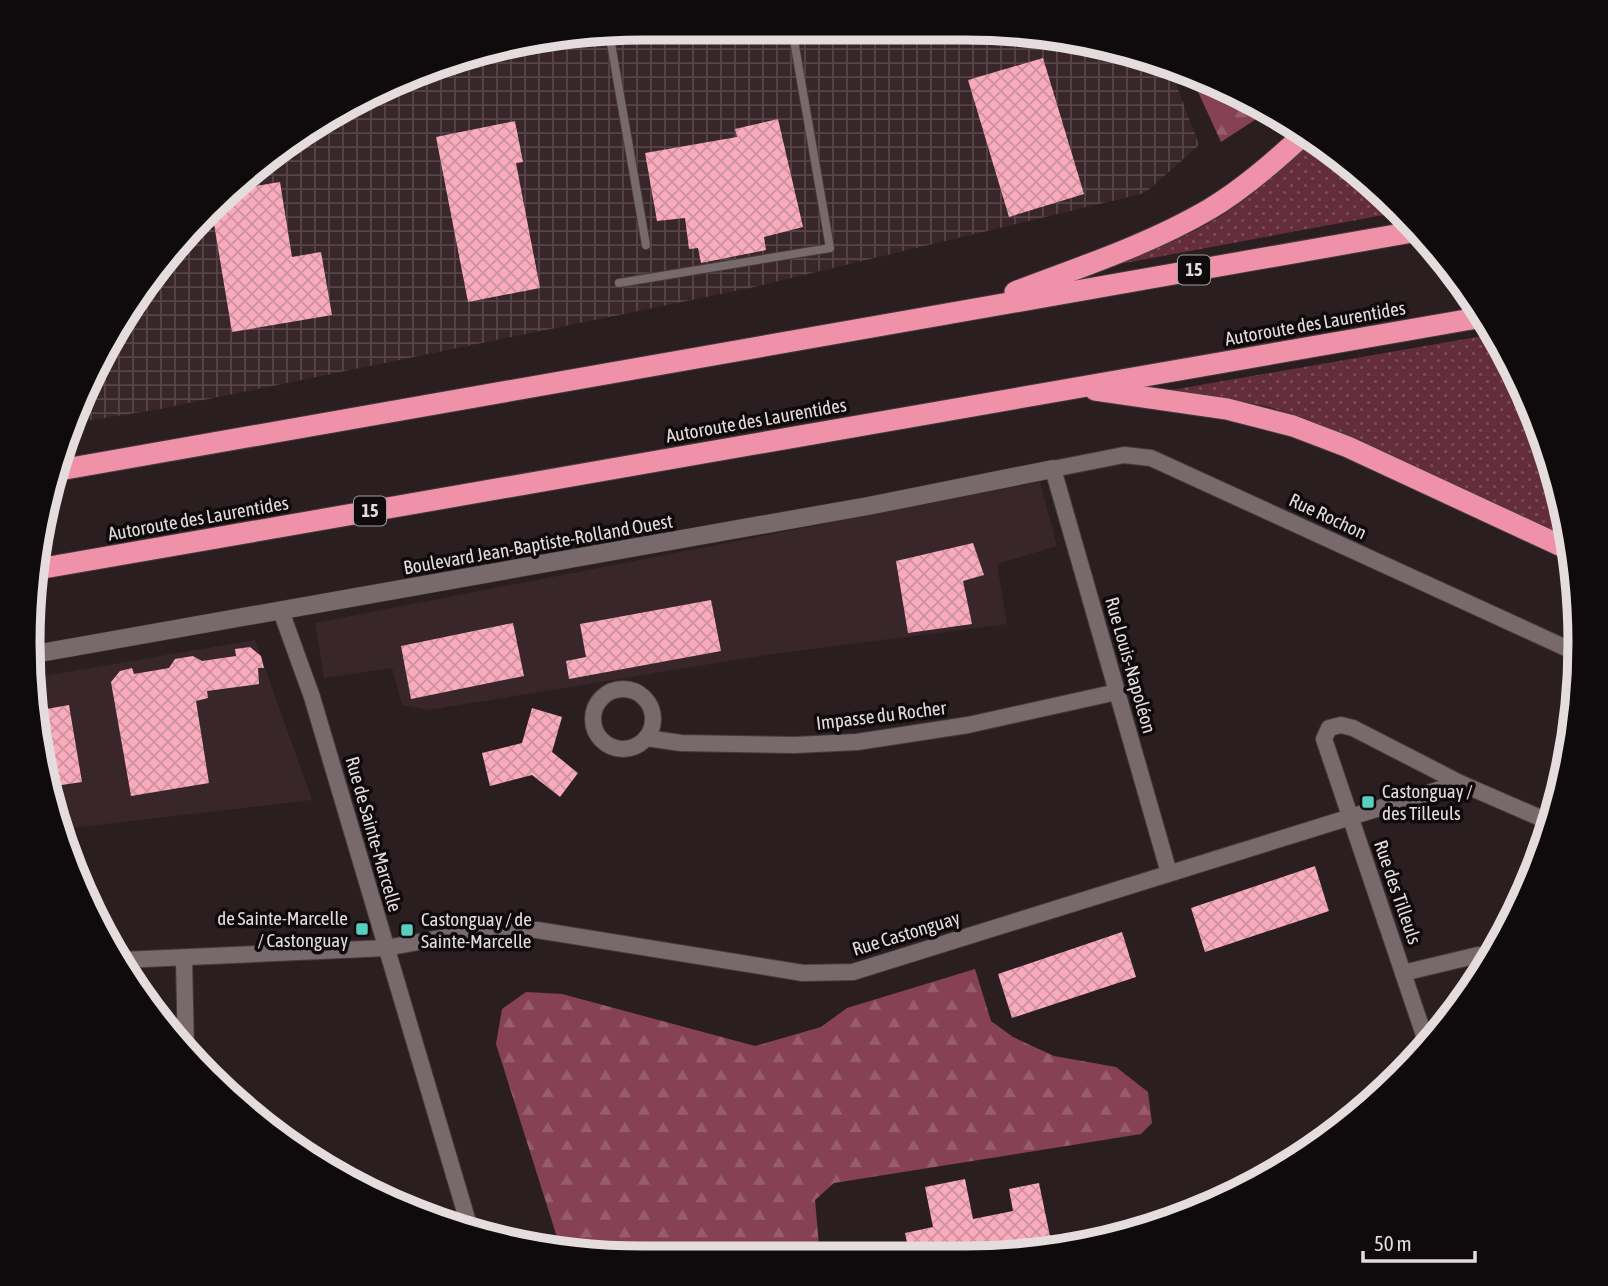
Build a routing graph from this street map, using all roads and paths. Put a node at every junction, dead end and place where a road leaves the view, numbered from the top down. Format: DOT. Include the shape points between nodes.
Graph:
graph roads {
  1 [pos="794,40"];
  2 [pos="611,42"];
  3 [pos="1297,140"];
  4 [pos="1406,233"];
  5 [pos="646,245"];
  6 [pos="619,283"];
  7 [pos="971,309"];
  8 [pos="1473,319"];
  9 [pos="1076,387"];
  10 [pos="66,469"];
  11 [pos="1053,469"];
  12 [pos="1560,545"];
  13 [pos="45,568"];
  14 [pos="281,611"];
  15 [pos="1568,649"];
  16 [pos="40,652"];
  17 [pos="1117,692"];
  18 [pos="646,738"];
  19 [pos="1460,783"];
  20 [pos="1351,817"];
  21 [pos="1541,818"];
  22 [pos="1169,873"];
  23 [pos="386,948"];
  24 [pos="1478,955"];
  25 [pos="184,959"];
  26 [pos="131,960"];
  27 [pos="1403,973"];
  28 [pos="1423,1033"];
  29 [pos="186,1035"];
  30 [pos="467,1219"];
  1 -- 6 [label="lane" via="830,248"];
  2 -- 5 [label="lane"];
  3 -- 7 [label="highway" via="1250,181 1189,220"];
  4 -- 7 [label="highway, 15"];
  7 -- 10 [label="highway, 15"];
  8 -- 9 [label="highway, Autoroute des Laurentides / 15"];
  9 -- 12 [label="highway" via="1227,409 1282,422 1348,447"];
  9 -- 13 [label="highway, Autoroute des Laurentides / 15"];
  11 -- 14 [label="street, Boulevard Jean-Baptiste-Rolland Ouest"];
  11 -- 15 [label="street, Rue Rochon" via="1124,455 1151,458"];
  11 -- 17 [label="street, Rue Louis-Napoléon"];
  14 -- 16 [label="street, Boulevard Jean-Baptiste-Rolland Ouest"];
  14 -- 23 [label="street, Rue de Sainte-Marcelle" via="312,696"];
  17 -- 18 [label="street, Impasse du Rocher" via="968,725 856,742 795,745"];
  17 -- 22 [label="street, Rue Louis-Napoléon"];
  19 -- 20 [label="street, Rue Castonguay"];
  19 -- 20 [label="street, Rue des Tilleuls" via="1353,728 1329,728 1324,739"];
  19 -- 21 [label="street"];
  20 -- 22 [label="street, Rue Castonguay"];
  20 -- 27 [label="street, Rue des Tilleuls"];
  22 -- 23 [label="street, Rue Castonguay" via="853,972 803,973 537,930 494,928"];
  23 -- 25 [label="street, Rue Castonguay"];
  23 -- 30 [label="street, Rue de Sainte-Marcelle"];
  24 -- 27 [label="street"];
  25 -- 26 [label="street, Rue Castonguay"];
  25 -- 29 [label="street"];
  27 -- 28 [label="street, Rue des Tilleuls"];
}
